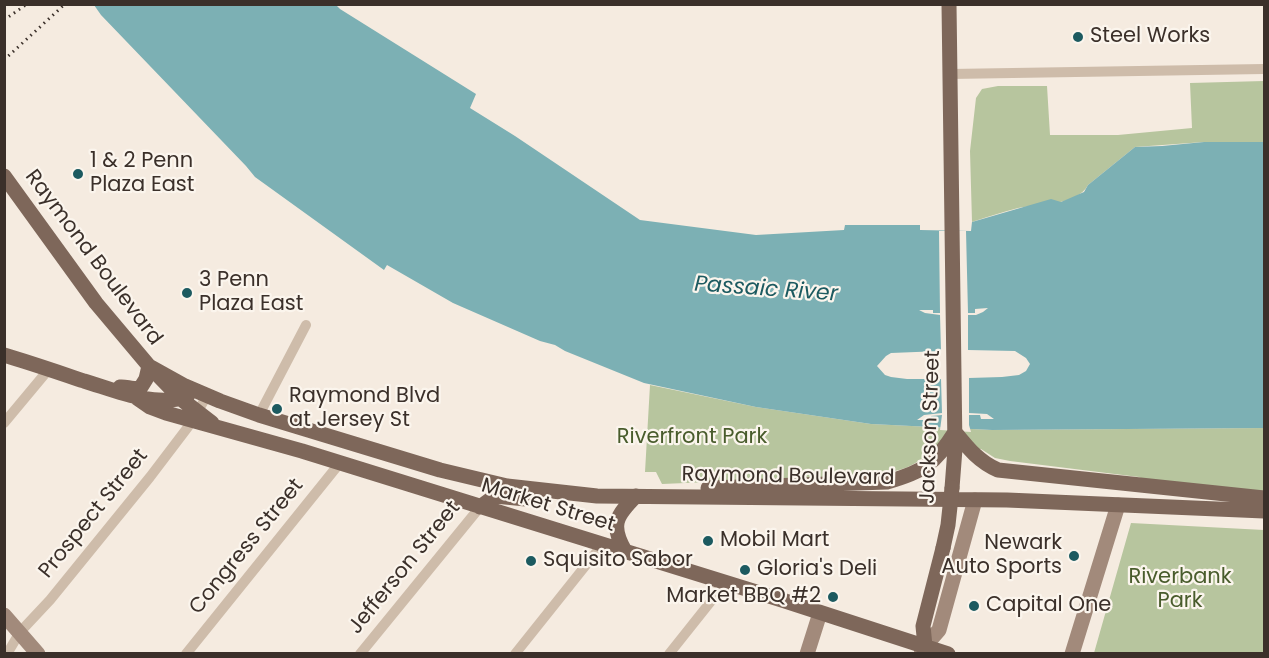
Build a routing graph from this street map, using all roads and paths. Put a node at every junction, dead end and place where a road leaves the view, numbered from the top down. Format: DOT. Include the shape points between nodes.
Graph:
graph roads {
  1 [pos="949,4"];
  2 [pos="1264,69"];
  3 [pos="950,74"];
  4 [pos="4,176"];
  5 [pos="306,325"];
  6 [pos="4,355"];
  7 [pos="149,366"];
  8 [pos="48,369"];
  9 [pos="109,389"];
  10 [pos="204,395"];
  11 [pos="137,398"];
  12 [pos="181,399"];
  13 [pos="259,415"];
  14 [pos="195,416"];
  15 [pos="4,423"];
  16 [pos="219,428"];
  17 [pos="957,449"];
  18 [pos="339,464"];
  19 [pos="597,496"];
  20 [pos="636,496"];
  21 [pos="660,496"];
  22 [pos="1264,498"];
  23 [pos="975,500"];
  24 [pos="1118,505"];
  25 [pos="480,507"];
  26 [pos="1264,511"];
  27 [pos="602,544"];
  28 [pos="625,551"];
  29 [pos="721,582"];
  30 [pos="820,613"];
  31 [pos="4,615"];
  32 [pos="20,632"];
  33 [pos="923,650"];
  34 [pos="7,654"];
  35 [pos="38,654"];
  36 [pos="186,654"];
  37 [pos="360,654"];
  38 [pos="515,654"];
  39 [pos="669,654"];
  40 [pos="807,654"];
  41 [pos="948,654"];
  42 [pos="1072,654"];
  1 -- 3 [label="main road, Jackson Street"];
  2 -- 3 [label="street"];
  3 -- 17 [label="main road, Jackson Street"];
  4 -- 7 [label="main road, Raymond Boulevard" via="96,303"];
  5 -- 13 [label="street"];
  6 -- 8 [label="main road"];
  7 -- 9 [label="main road" via="141,387"];
  7 -- 10 [label="main road, Raymond Boulevard"];
  7 -- 12 [label="main road, Raymond Boulevard"];
  8 -- 9 [label="main road"];
  8 -- 15 [label="street"];
  9 -- 11 [label="main road"];
  10 -- 12 [label="main road"];
  10 -- 13 [label="main road"];
  10 -- 14 [label="street, Prospect Street"];
  11 -- 12 [label="main road"];
  11 -- 14 [label="main road" via="150,407"];
  12 -- 14 [label="main road, Raymond Boulevard"];
  13 -- 19 [label="main road, Raymond Boulevard" via="440,470 539,490"];
  14 -- 16 [label="main road, Raymond Boulevard"];
  14 -- 32 [label="street, Prospect Street" via="136,495"];
  16 -- 18 [label="main road, Market Street"];
  17 -- 21 [label="main road" via="907,477 887,482 708,488"];
  17 -- 22 [label="main road" via="998,470"];
  17 -- 33 [label="main road, Jackson Street, bridge" via="948,525 923,626"];
  18 -- 25 [label="main road, Market Street"];
  18 -- 36 [label="street, Congress Street"];
  19 -- 20 [label="main road, Raymond Boulevard"];
  19 -- 25 [label="main road" via="558,502 495,496"];
  20 -- 21 [label="main road, Raymond Boulevard"];
  20 -- 28 [label="main road" via="622,510 616,528"];
  21 -- 23 [label="main road, Raymond Boulevard"];
  23 -- 24 [label="main road, Raymond Boulevard"];
  23 -- 33 [label="street, Jackson Street" via="939,630"];
  24 -- 26 [label="main road, Raymond Boulevard"];
  24 -- 42 [label="street"];
  25 -- 27 [label="main road, Market Street"];
  25 -- 37 [label="street, Jefferson Street"];
  27 -- 28 [label="main road, Market Street"];
  27 -- 38 [label="street"];
  28 -- 29 [label="main road, Market Street"];
  29 -- 30 [label="main road, Market Street"];
  29 -- 39 [label="street" via="716,595"];
  30 -- 33 [label="main road, Market Street"];
  30 -- 40 [label="street"];
  31 -- 32 [label="street"];
  32 -- 34 [label="street, Prospect Street"];
  32 -- 35 [label="street"];
  33 -- 41 [label="main road, Market Street"];
}
